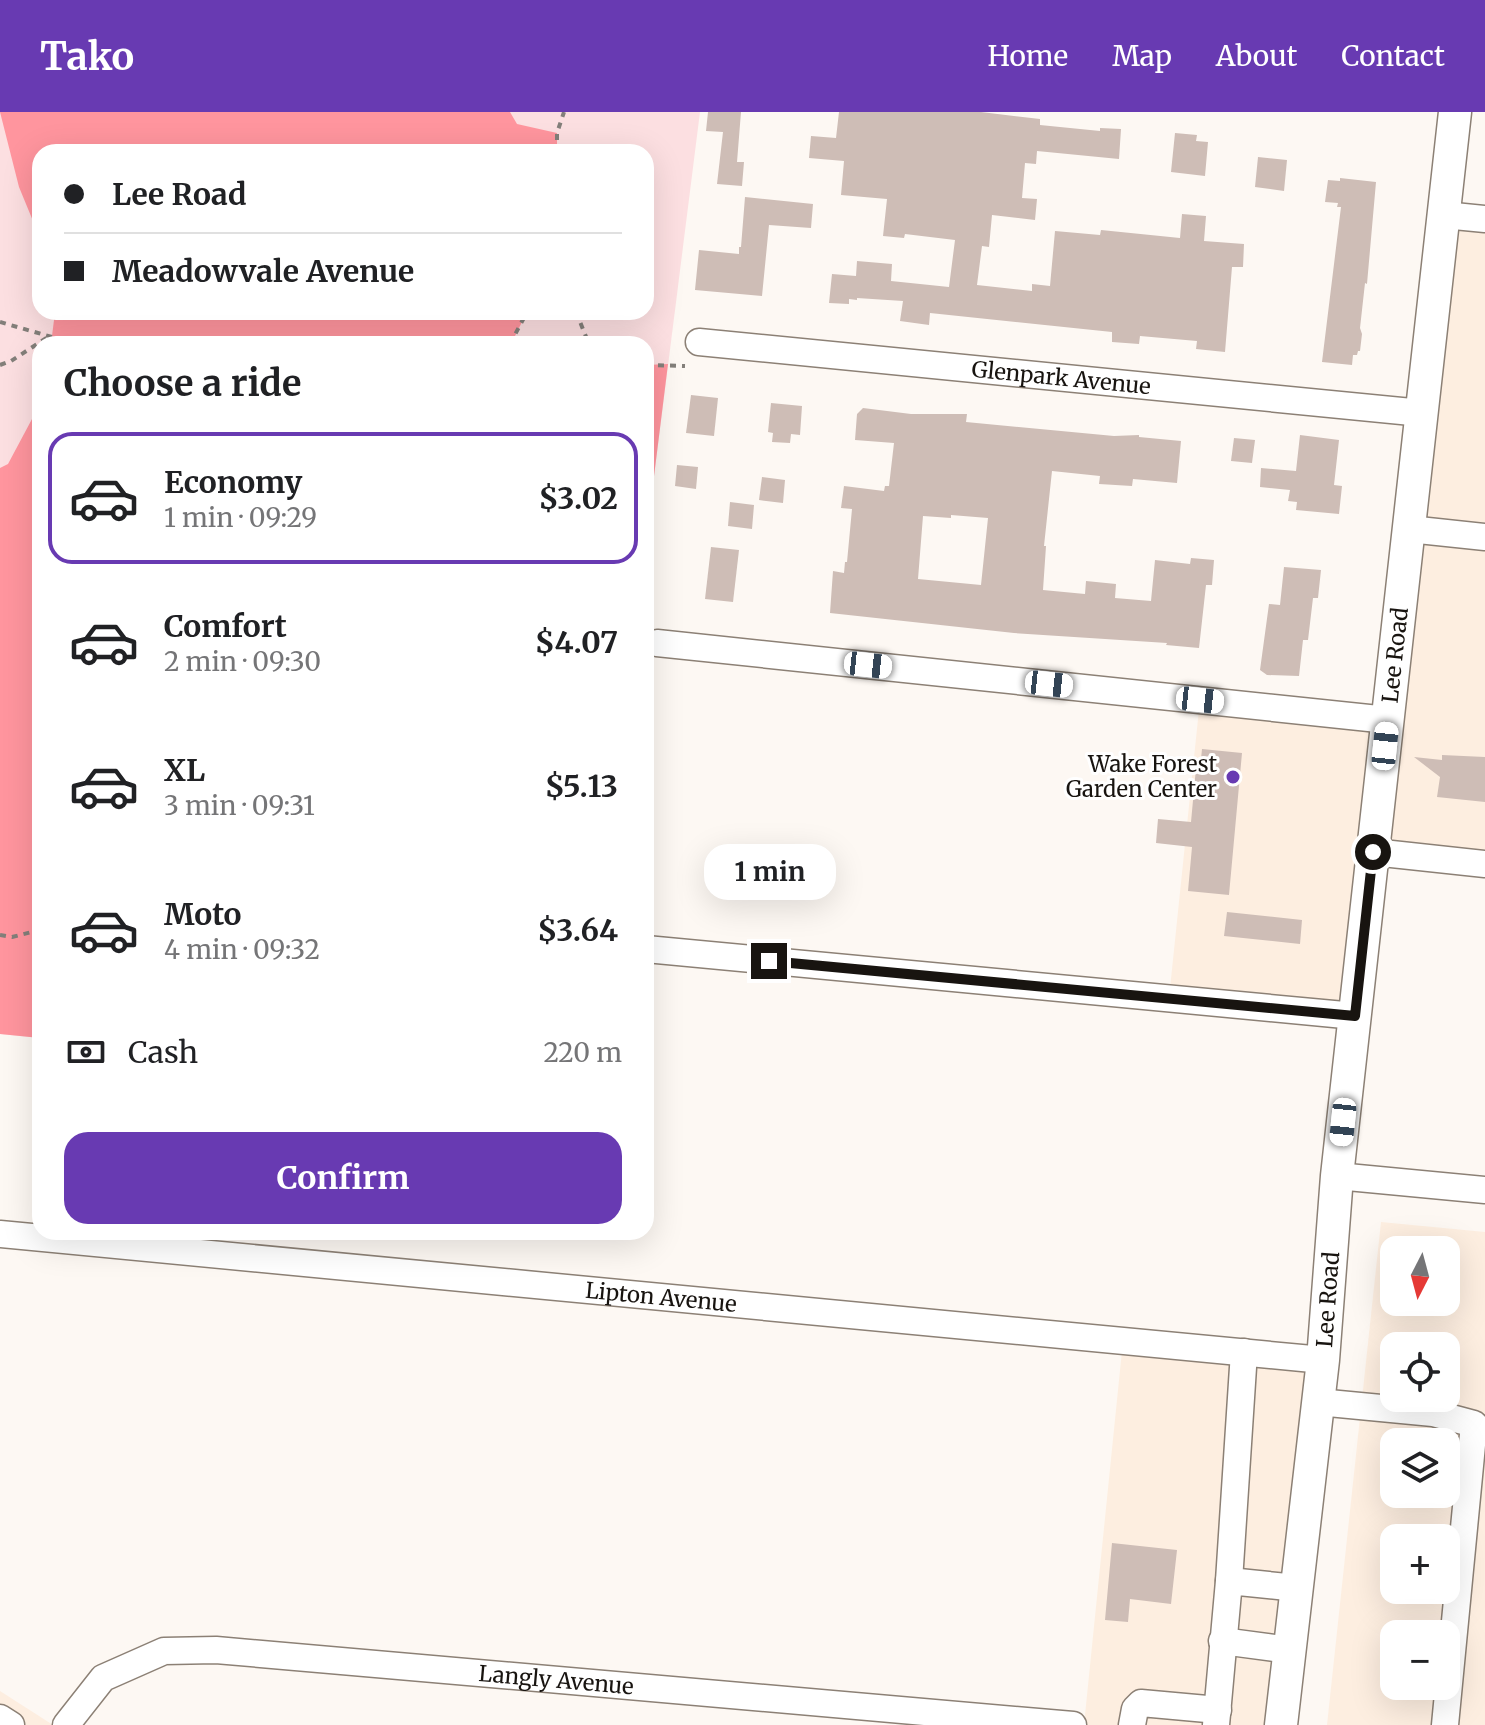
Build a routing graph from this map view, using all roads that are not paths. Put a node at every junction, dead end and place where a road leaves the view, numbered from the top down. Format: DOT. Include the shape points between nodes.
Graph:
graph roads {
  1 [pos="1455,112"];
  2 [pos="1444,215"];
  3 [pos="1485,219"];
  4 [pos="699,342"];
  5 [pos="1422,413"];
  6 [pos="1409,529"];
  7 [pos="1485,537"];
  8 [pos="657,643"];
  9 [pos="1388,720"];
  10 [pos="1373,852"];
  11 [pos="1485,864"];
  12 [pos="654,950"];
  13 [pos="1355,1016"];
  14 [pos="1337,1176"];
  15 [pos="1485,1190"];
  16 [pos="0,1234"];
  17 [pos="32,1237"];
  18 [pos="63,1240"];
  19 [pos="1244,1352"];
  20 [pos="1323,1360"];
  21 [pos="1318,1402"];
  22 [pos="1479,1424"];
  23 [pos="1229,1581"];
  24 [pos="1297,1588"];
  25 [pos="1222,1641"];
  26 [pos="1289,1650"];
  27 [pos="0,1718"];
  28 [pos="1217,1718"];
  29 [pos="11,1725"];
  30 [pos="66,1725"];
  31 [pos="1073,1725"];
  32 [pos="1132,1725"];
  33 [pos="1281,1725"];
  34 [pos="1445,1725"];
  1 -- 2 [label="main road, Lee Road"];
  2 -- 3 [label="street"];
  2 -- 5 [label="main road, Lee Road"];
  4 -- 5 [label="street, Glenpark Avenue"];
  5 -- 6 [label="main road, Lee Road"];
  6 -- 7 [label="street"];
  6 -- 9 [label="main road, Lee Road"];
  8 -- 9 [label="street"];
  9 -- 10 [label="main road, Lee Road"];
  10 -- 11 [label="street"];
  10 -- 13 [label="main road, Lee Road"];
  12 -- 13 [label="street"];
  13 -- 14 [label="main road, Lee Road"];
  14 -- 15 [label="street"];
  14 -- 20 [label="main road, Lee Road"];
  16 -- 17 [label="street, Lipton Avenue"];
  18 -- 19 [label="street, Lipton Avenue"];
  19 -- 20 [label="street, Lipton Avenue"];
  19 -- 23 [label="street"];
  20 -- 21 [label="main road, Lee Road"];
  21 -- 22 [label="street" via="1433,1413"];
  21 -- 24 [label="main road, Lee Road"];
  22 -- 34 [label="street"];
  23 -- 24 [label="street"];
  23 -- 25 [label="street"];
  24 -- 26 [label="main road, Lee Road"];
  25 -- 26 [label="street"];
  25 -- 28 [label="street"];
  26 -- 33 [label="main road, Lee Road"];
  27 -- 29 [label="street"];
  28 -- 32 [label="street" via="1141,1703"];
  30 -- 31 [label="street, Langly Avenue" via="103,1678 164,1651 216,1650"];
}
